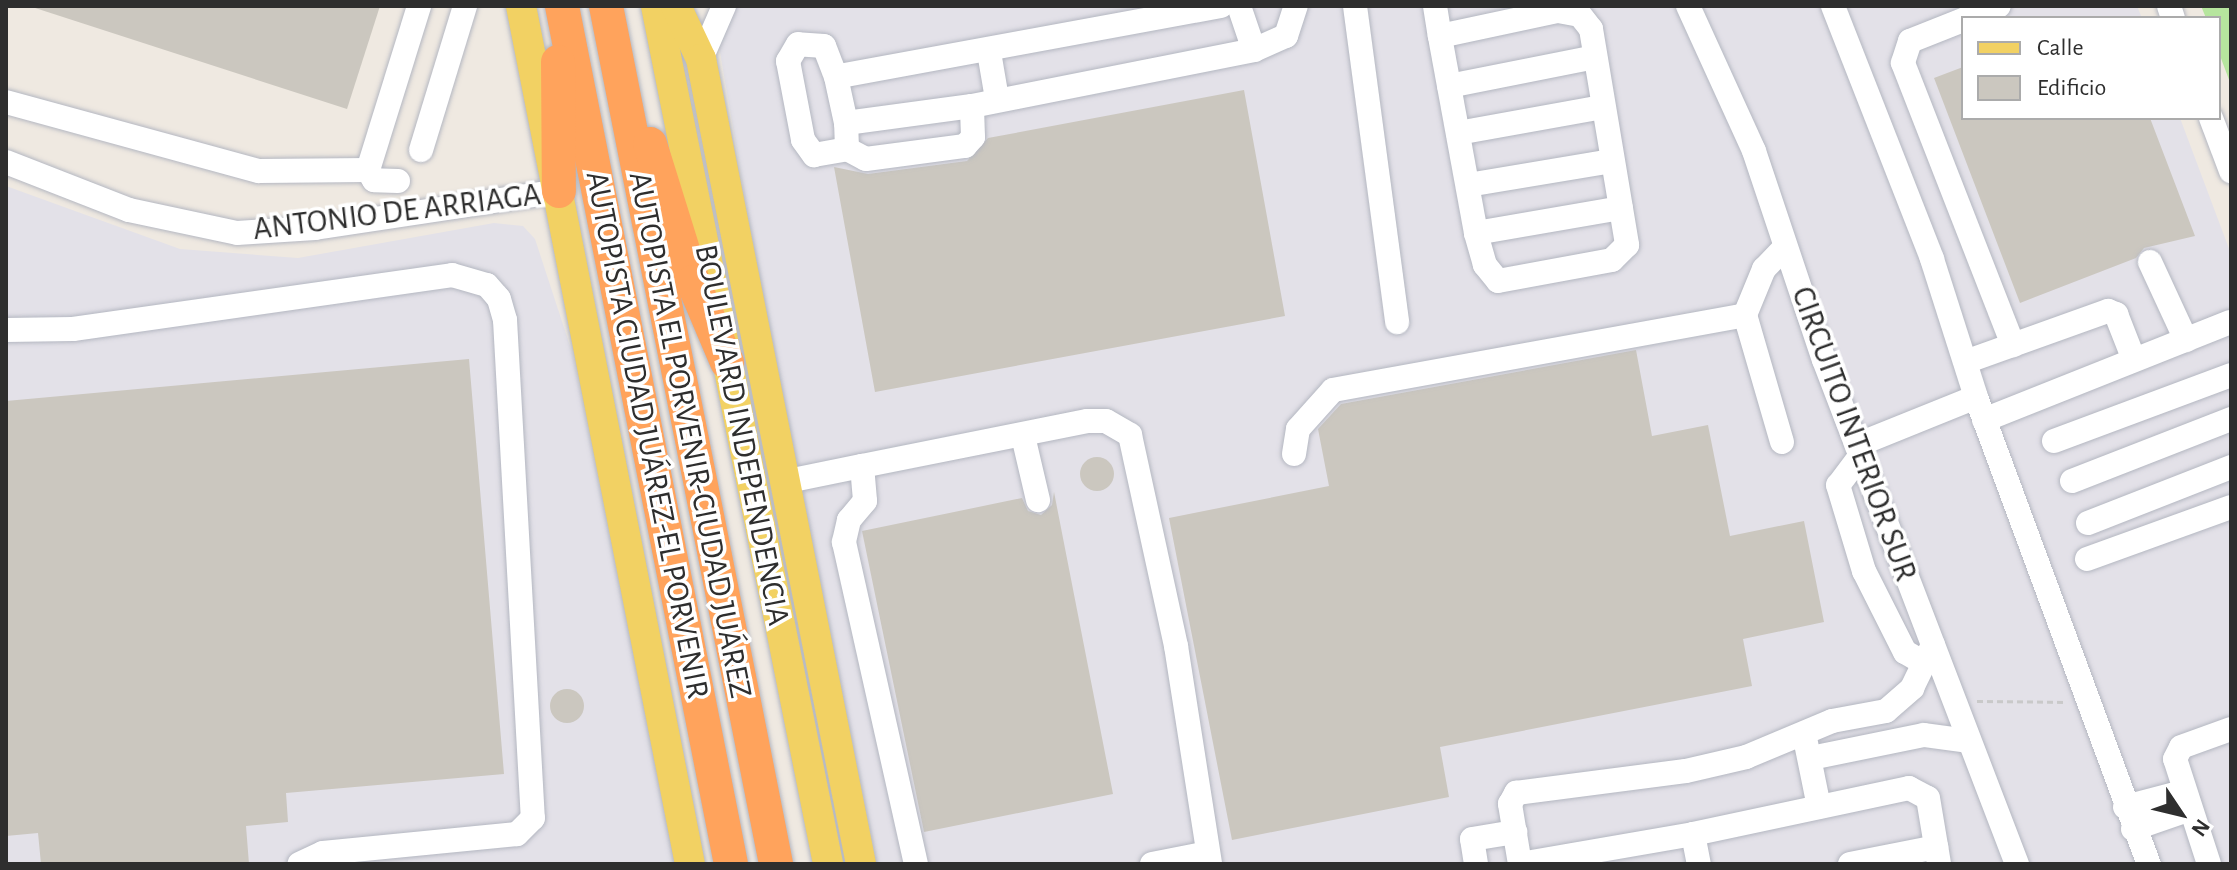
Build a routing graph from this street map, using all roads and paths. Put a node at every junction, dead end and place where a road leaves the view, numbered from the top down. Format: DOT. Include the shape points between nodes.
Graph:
graph roads {
  1 [pos="419,6"];
  2 [pos="465,6"];
  3 [pos="521,6"];
  4 [pos="560,6"];
  5 [pos="606,6"];
  6 [pos="656,6"];
  7 [pos="676,6"];
  8 [pos="724,6"];
  9 [pos="1221,6"];
  10 [pos="1239,6"];
  11 [pos="1296,6"];
  12 [pos="1355,6"];
  13 [pos="1435,6"];
  14 [pos="1688,6"];
  15 [pos="1833,6"];
  16 [pos="1999,6"];
  17 [pos="1555,8"];
  18 [pos="1493,14"];
  19 [pos="1973,16"];
  20 [pos="1961,21"];
  21 [pos="1440,36"];
  22 [pos="1254,50"];
  23 [pos="989,52"];
  24 [pos="1595,57"];
  25 [pos="701,59"];
  26 [pos="836,77"];
  27 [pos="620,85"];
  28 [pos="1449,86"];
  29 [pos="997,99"];
  30 [pos="6,102"];
  31 [pos="972,106"];
  32 [pos="1602,107"];
  33 [pos="2212,120"];
  34 [pos="846,123"];
  35 [pos="1458,133"];
  36 [pos="847,149"];
  37 [pos="421,150"];
  38 [pos="1611,161"];
  39 [pos="6,162"];
  40 [pos="368,170"];
  41 [pos="2231,171"];
  42 [pos="398,181"];
  43 [pos="1468,185"];
  44 [pos="559,191"];
  45 [pos="1621,208"];
  46 [pos="1476,233"];
  47 [pos="1785,247"];
  48 [pos="2150,262"];
  49 [pos="1745,315"];
  50 [pos="1397,322"];
  51 [pos="2230,322"];
  52 [pos="6,330"];
  53 [pos="2186,340"];
  54 [pos="2013,345"];
  55 [pos="2134,360"];
  56 [pos="1968,361"];
  57 [pos="727,362"];
  58 [pos="2231,375"];
  59 [pos="1976,397"];
  60 [pos="2231,419"];
  61 [pos="1984,420"];
  62 [pos="1023,436"];
  63 [pos="2054,441"];
  64 [pos="1782,442"];
  65 [pos="1859,450"];
  66 [pos="1294,454"];
  67 [pos="862,466"];
  68 [pos="2231,467"];
  69 [pos="788,481"];
  70 [pos="2072,481"];
  71 [pos="1038,500"];
  72 [pos="2231,507"];
  73 [pos="2088,523"];
  74 [pos="801,542"];
  75 [pos="2087,559"];
  76 [pos="1928,654"];
  77 [pos="2085,697"];
  78 [pos="1954,700"];
  79 [pos="2231,729"];
  80 [pos="1803,733"];
  81 [pos="1969,741"];
  82 [pos="1811,758"];
  83 [pos="815,800"];
  84 [pos="2185,801"];
  85 [pos="1819,807"];
  86 [pos="2129,818"];
  87 [pos="1515,832"];
  88 [pos="1693,834"];
  89 [pos="1937,856"];
  90 [pos="1209,858"];
  91 [pos="2142,860"];
  92 [pos="299,864"];
  93 [pos="690,864"];
  94 [pos="731,864"];
  95 [pos="776,864"];
  96 [pos="828,864"];
  97 [pos="861,864"];
  98 [pos="916,864"];
  99 [pos="1152,864"];
  100 [pos="1476,864"];
  101 [pos="1520,864"];
  102 [pos="1699,864"];
  103 [pos="1850,864"];
  104 [pos="2017,864"];
  105 [pos="2209,864"];
  1 -- 40 [label="street"];
  2 -- 37 [label="street"];
  3 -- 44 [label="main road"];
  4 -- 44 [label="highway"];
  4 -- 94 [label="highway, AUTOPISTA CIUDAD JUÁREZ-EL PORVENIR"];
  5 -- 27 [label="highway, AUTOPISTA EL PORVENIR-CIUDAD JUÁREZ"];
  6 -- 57 [label="main road, BOULEVARD INDEPENDENCIA"];
  7 -- 25 [label="main road"];
  8 -- 25 [label="street"];
  9 -- 23 [label="street"];
  10 -- 22 [label="street"];
  11 -- 22 [label="street" via="1286,36"];
  12 -- 50 [label="street"];
  13 -- 21 [label="street"];
  14 -- 47 [label="street, CIRCUITO INTERIOR SUR" via="1754,151"];
  15 -- 56 [label="street"];
  16 -- 19 [label="street"];
  17 -- 18 [label="street"];
  17 -- 24 [label="street" via="1586,21"];
  18 -- 21 [label="street"];
  20 -- 54 [label="street" via="1910,41 1903,63"];
  21 -- 28 [label="street"];
  22 -- 29 [label="street"];
  23 -- 26 [label="street"];
  23 -- 29 [label="street"];
  24 -- 28 [label="street"];
  24 -- 32 [label="street"];
  25 -- 69 [label="main road"];
  26 -- 34 [label="street"];
  26 -- 36 [label="street" via="821,44 798,44 790,51 807,151"];
  27 -- 57 [label="highway" via="644,129 693,282"];
  27 -- 95 [label="highway, AUTOPISTA EL PORVENIR-CIUDAD JUÁREZ"];
  28 -- 35 [label="street"];
  29 -- 31 [label="street"];
  30 -- 40 [label="street" via="259,171"];
  31 -- 34 [label="street"];
  31 -- 36 [label="street" via="973,137 965,146 866,159"];
  32 -- 35 [label="street"];
  32 -- 38 [label="street"];
  33 -- 41 [label="street"];
  34 -- 36 [label="street"];
  35 -- 43 [label="street"];
  38 -- 43 [label="street"];
  38 -- 45 [label="street"];
  39 -- 44 [label="street, ANTONIO DE ARRIAGA" via="129,210 237,233 315,228"];
  40 -- 42 [label="street" via="374,180"];
  43 -- 46 [label="street"];
  44 -- 93 [label="main road"];
  45 -- 46 [label="street"];
  45 -- 46 [label="street" via="1627,245 1620,256 1506,282 1490,275"];
  47 -- 49 [label="street" via="1764,269"];
  47 -- 65 [label="street, CIRCUITO INTERIOR SUR"];
  48 -- 53 [label="street"];
  49 -- 64 [label="street"];
  49 -- 66 [label="street" via="1333,390 1298,429"];
  51 -- 53 [label="street"];
  52 -- 92 [label="street" via="73,329 452,275 475,279 499,299 505,320 533,818 517,834 323,853"];
  53 -- 55 [label="street"];
  54 -- 55 [label="street" via="2108,311 2116,314"];
  54 -- 56 [label="street"];
  55 -- 61 [label="street"];
  56 -- 59 [label="street"];
  57 -- 83 [label="main road, BOULEVARD INDEPENDENCIA"];
  58 -- 63 [label="street"];
  59 -- 61 [label="street"];
  59 -- 65 [label="street"];
  60 -- 70 [label="street"];
  61 -- 77 [label="street"];
  62 -- 67 [label="street"];
  62 -- 71 [label="street"];
  62 -- 90 [label="street" via="1106,421 1130,435 1138,450"];
  65 -- 76 [label="street, CIRCUITO INTERIOR SUR"];
  65 -- 76 [label="street" via="1838,485 1864,571 1905,652"];
  67 -- 69 [label="street"];
  67 -- 98 [label="street" via="865,501 849,520 844,542"];
  68 -- 73 [label="street"];
  69 -- 74 [label="main road"];
  72 -- 75 [label="street"];
  74 -- 83 [label="main road"];
  74 -- 97 [label="main road"];
  76 -- 78 [label="street, CIRCUITO INTERIOR SUR"];
  76 -- 80 [label="street" via="1912,688 1886,711"];
  77 -- 78 [label="path" via="2046,703"];
  77 -- 86 [label="street"];
  78 -- 81 [label="street, CIRCUITO INTERIOR SUR"];
  79 -- 84 [label="street" via="2181,747 2175,759"];
  80 -- 82 [label="street"];
  80 -- 87 [label="street" via="1746,757 1686,771 1523,790 1510,804"];
  81 -- 82 [label="street" via="1924,735"];
  81 -- 104 [label="street, CIRCUITO INTERIOR SUR"];
  82 -- 85 [label="street"];
  83 -- 96 [label="main road, BOULEVARD INDEPENDENCIA"];
  84 -- 86 [label="street"];
  84 -- 105 [label="street"];
  85 -- 88 [label="street"];
  85 -- 89 [label="street" via="1917,789 1928,798"];
  86 -- 91 [label="street"];
  87 -- 100 [label="street" via="1472,839"];
  87 -- 101 [label="street"];
  88 -- 101 [label="street"];
  88 -- 102 [label="street"];
  89 -- 103 [label="street"];
  90 -- 99 [label="street"];
}
